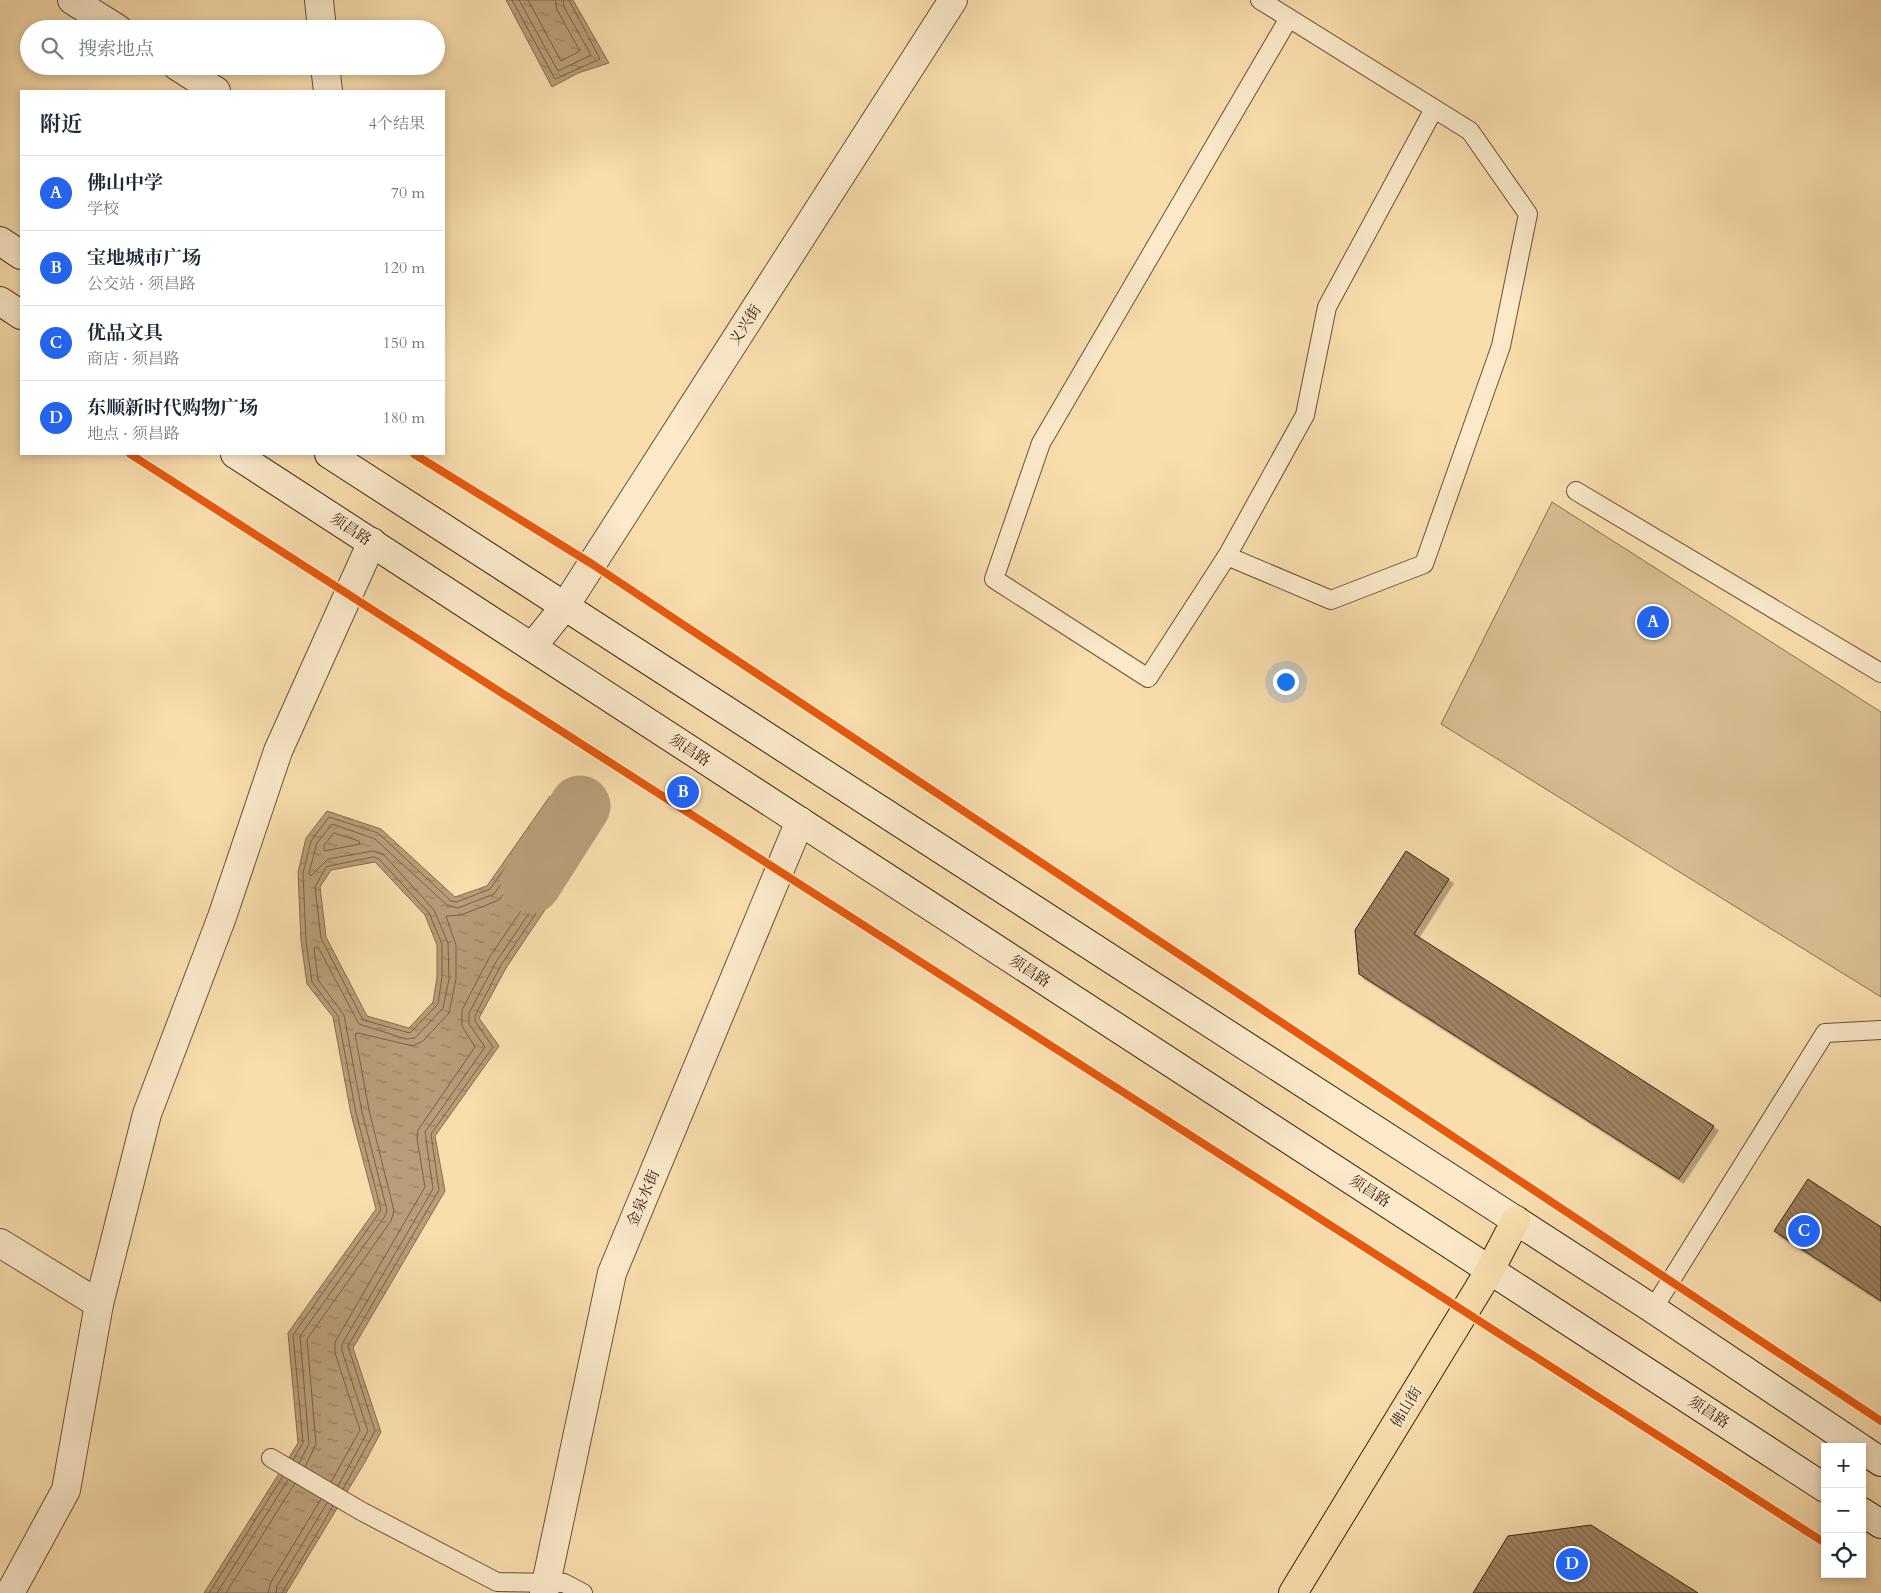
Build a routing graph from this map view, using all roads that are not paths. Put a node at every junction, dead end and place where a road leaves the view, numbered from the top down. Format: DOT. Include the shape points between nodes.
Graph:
graph roads {
  1 [pos="72,0"];
  2 [pos="319,0"];
  3 [pos="952,0"];
  4 [pos="1260,0"];
  5 [pos="1289,18"];
  6 [pos="104,20"];
  7 [pos="321,20"];
  8 [pos="191,75"];
  9 [pos="326,75"];
  10 [pos="214,90"];
  11 [pos="328,90"];
  12 [pos="1434,109"];
  13 [pos="0,241"];
  14 [pos="20,254"];
  15 [pos="0,301"];
  16 [pos="20,314"];
  17 [pos="237,455"];
  18 [pos="331,455"];
  19 [pos="1576,491"];
  20 [pos="372,542"];
  21 [pos="1226,556"];
  22 [pos="565,606"];
  23 [pos="532,647"];
  24 [pos="1881,673"];
  25 [pos="800,821"];
  26 [pos="1881,1030"];
  27 [pos="1516,1220"];
  28 [pos="0,1243"];
  29 [pos="1490,1270"];
  30 [pos="99,1304"];
  31 [pos="1653,1309"];
  32 [pos="1853,1443"];
  33 [pos="1866,1452"];
  34 [pos="270,1458"];
  35 [pos="1881,1462"];
  36 [pos="1821,1485"];
  37 [pos="1866,1515"];
  38 [pos="1881,1524"];
  39 [pos="545,1588"];
  40 [pos="10,1593"];
  41 [pos="582,1593"];
  42 [pos="1293,1593"];
  1 -- 6 [label="main road"];
  2 -- 7 [label="main road"];
  3 -- 22 [label="main road, 义兴街"];
  4 -- 5 [label="lane"];
  5 -- 12 [label="lane"];
  5 -- 21 [label="lane" via="1041,443 994,579 1148,678"];
  8 -- 10 [label="main road"];
  9 -- 11 [label="main road"];
  12 -- 21 [label="lane" via="1327,307 1305,416"];
  12 -- 21 [label="lane" via="1470,131 1528,214 1502,346 1424,564 1331,600"];
  13 -- 14 [label="main road"];
  15 -- 16 [label="main road"];
  17 -- 20 [label="main road, 须昌路"];
  18 -- 22 [label="main road"];
  19 -- 24 [label="lane"];
  20 -- 23 [label="main road, 须昌路"];
  20 -- 30 [label="main road" via="278,751 222,917 147,1114"];
  22 -- 23 [label="main road, 义兴街"];
  22 -- 27 [label="main road"];
  23 -- 25 [label="main road, 须昌路"];
  25 -- 29 [label="main road, 须昌路"];
  25 -- 39 [label="main road, 金泉水街" via="612,1273"];
  26 -- 31 [label="lane" via="1825,1033"];
  27 -- 29 [label="main road, 佛山街"];
  27 -- 31 [label="main road"];
  28 -- 30 [label="main road"];
  29 -- 36 [label="main road, 须昌路"];
  29 -- 42 [label="main road, 佛山街"];
  30 -- 40 [label="main road" via="66,1490"];
  31 -- 32 [label="main road"];
  33 -- 35 [label="main road"];
  34 -- 39 [label="lane" via="361,1511 497,1582"];
  37 -- 38 [label="main road"];
  39 -- 41 [label="lane" via="564,1583"];
}
